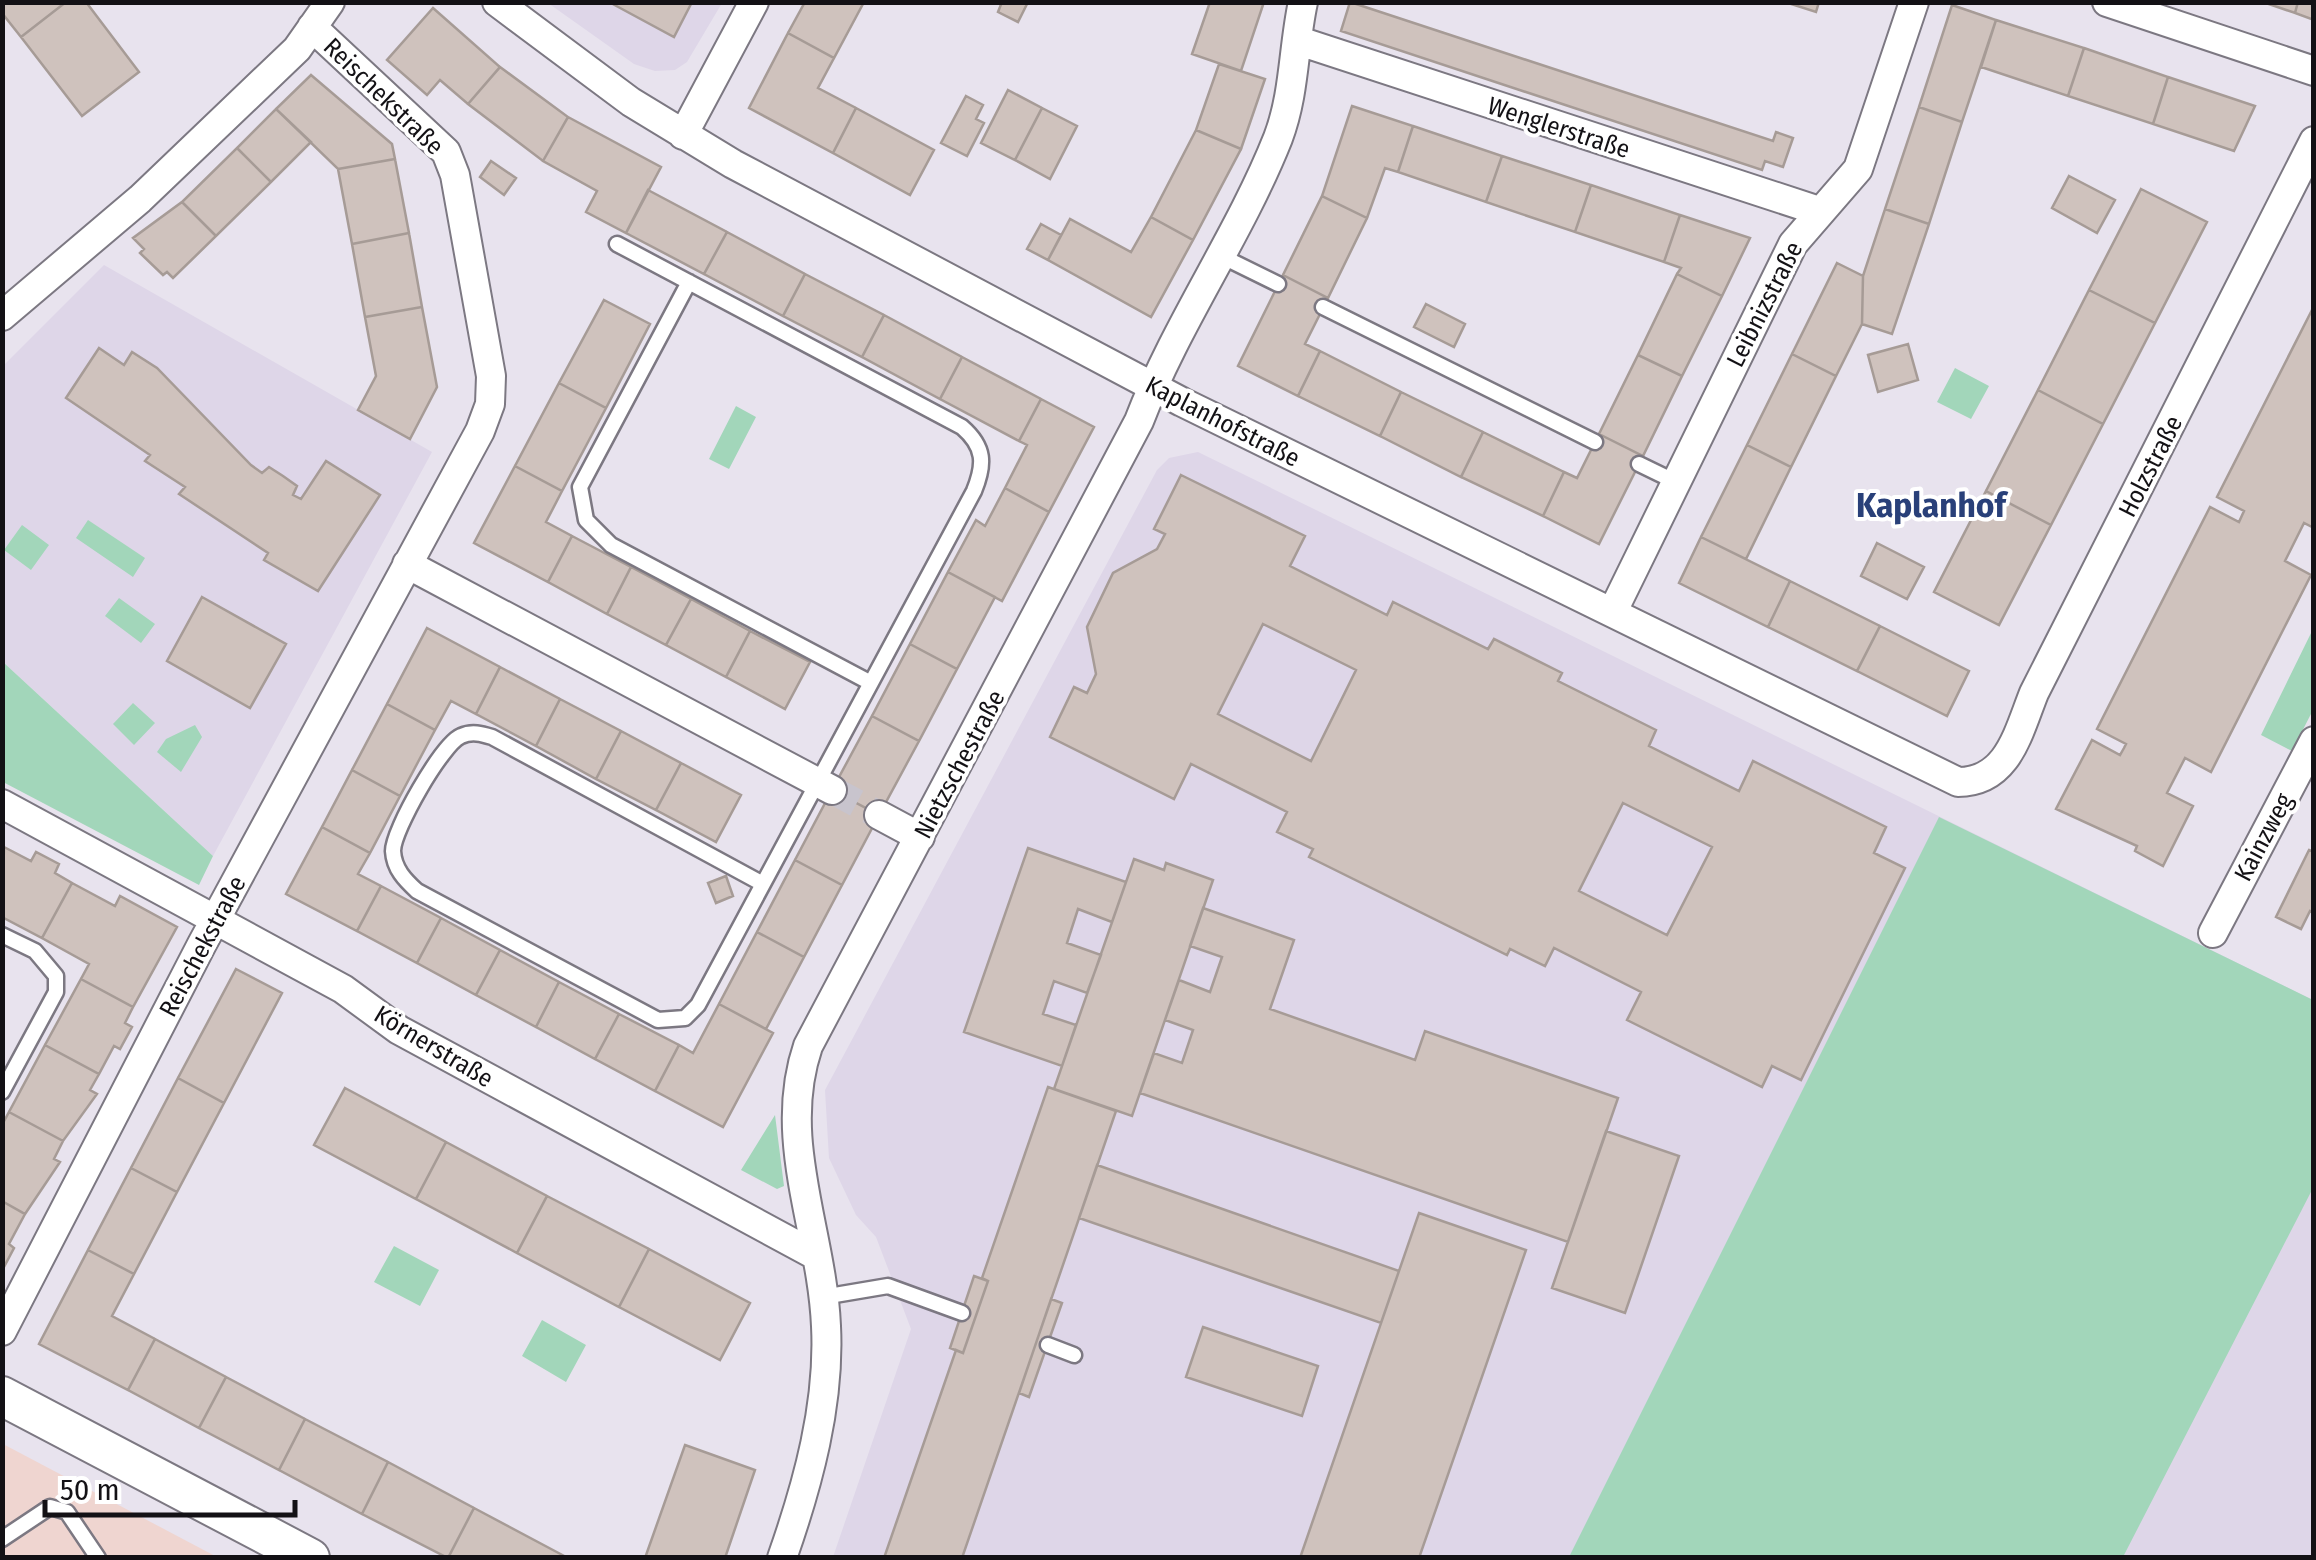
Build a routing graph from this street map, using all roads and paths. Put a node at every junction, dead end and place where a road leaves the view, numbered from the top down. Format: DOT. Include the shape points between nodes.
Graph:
graph roads {
  1 [pos="330,2"];
  2 [pos="498,2"];
  3 [pos="754,2"];
  4 [pos="1303,2"];
  5 [pos="1914,2"];
  6 [pos="2108,2"];
  7 [pos="312,27"];
  8 [pos="1298,42"];
  9 [pos="2314,71"];
  10 [pos="684,135"];
  11 [pos="2314,142"];
  12 [pos="1819,211"];
  13 [pos="617,244"];
  14 [pos="1219,255"];
  15 [pos="689,282"];
  16 [pos="1278,284"];
  17 [pos="1323,307"];
  18 [pos="2,316"];
  19 [pos="1152,386"];
  20 [pos="1595,442"];
  21 [pos="1638,464"];
  22 [pos="1676,482"];
  23 [pos="407,564"];
  24 [pos="1613,611"];
  25 [pos="871,683"];
  26 [pos="2314,741"];
  27 [pos="1978,782"];
  28 [pos="825,786"];
  29 [pos="2,804"];
  30 [pos="880,816"];
  31 [pos="920,838"];
  32 [pos="763,884"];
  33 [pos="216,918"];
  34 [pos="2213,933"];
  35 [pos="2,934"];
  36 [pos="2,1092"];
  37 [pos="815,1256"];
  38 [pos="822,1297"];
  39 [pos="962,1313"];
  40 [pos="2,1331"];
  41 [pos="1048,1344"];
  42 [pos="1074,1354"];
  43 [pos="2,1396"];
  44 [pos="2,1539"];
  45 [pos="305,1556"];
  46 [pos="98,1558"];
  47 [pos="782,1558"];
  1 -- 7 [label="street, Reischekstraße"];
  2 -- 10 [label="street, Kaplanhofstraße"];
  3 -- 10 [label="street"];
  4 -- 8 [label="street, Nietzschestraße"];
  5 -- 12 [label="street, Leibnizstraße" via="1858,169"];
  6 -- 9 [label="street"];
  7 -- 18 [label="street, Reischekstraße" via="140,199"];
  7 -- 23 [label="street, Reischekstraße" via="430,134 446,152 458,190 490,404"];
  8 -- 12 [label="street, Wenglerstraße"];
  8 -- 14 [label="street, Nietzschestraße" via="1279,135"];
  10 -- 19 [label="street, Kaplanhofstraße"];
  11 -- 27 [label="street, Holzstraße" via="2034,693 2011,751"];
  12 -- 22 [label="street, Leibnizstraße" via="1793,244"];
  13 -- 15 [label="lane"];
  14 -- 16 [label="lane"];
  14 -- 19 [label="street, Nietzschestraße"];
  15 -- 25 [label="lane" via="580,487 586,520 611,545"];
  15 -- 25 [label="lane" via="962,426 981,450 983,468 974,491"];
  17 -- 20 [label="lane"];
  19 -- 24 [label="street, Kaplanhofstraße"];
  19 -- 31 [label="street, Nietzschestraße"];
  21 -- 22 [label="lane"];
  22 -- 24 [label="street, Leibnizstraße"];
  23 -- 28 [label="street"];
  23 -- 33 [label="street, Reischekstraße"];
  24 -- 27 [label="street, Kaplanhofstraße" via="1932,773"];
  25 -- 28 [label="lane"];
  26 -- 34 [label="street, Kainzweg"];
  28 -- 32 [label="lane"];
  29 -- 33 [label="street, Körnerstraße"];
  30 -- 31 [label="street"];
  31 -- 37 [label="street, Nietzschestraße" via="799,1072 795,1126"];
  32 -- 32 [label="lane" via="698,1005 673,1022 658,1020 417,891 402,878 394,838 444,749 476,733"];
  33 -- 37 [label="street, Körnerstraße" via="344,989 399,1030"];
  33 -- 40 [label="street, Reischekstraße"];
  35 -- 36 [label="lane" via="34,951 56,976 56,992"];
  37 -- 38 [label="street, Nietzschestraße"];
  38 -- 39 [label="lane" via="888,1286"];
  38 -- 47 [label="street, Nietzschestraße" via="819,1418"];
  41 -- 42 [label="lane"];
  43 -- 45 [label="street"];
  44 -- 46 [label="lane" via="50,1508 68,1512"];
}
